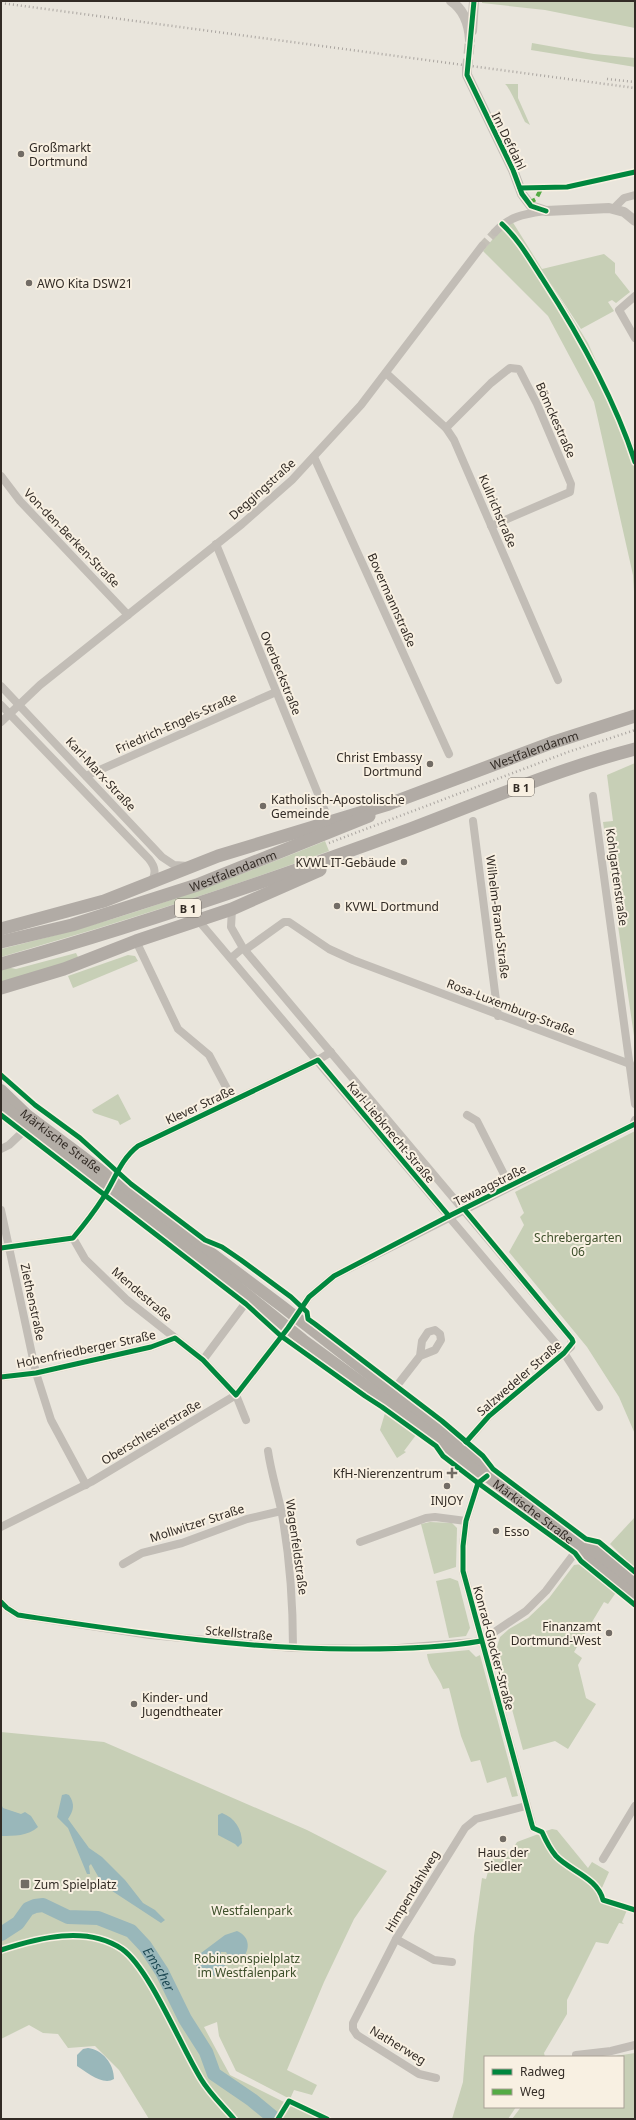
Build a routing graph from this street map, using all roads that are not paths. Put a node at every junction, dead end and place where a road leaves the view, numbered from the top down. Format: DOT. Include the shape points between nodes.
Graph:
graph roads {
  1 [pos="455,4"];
  2 [pos="474,4"];
  3 [pos="467,69"];
  4 [pos="635,195"];
  5 [pos="614,208"];
  6 [pos="546,211"];
  7 [pos="635,221"];
  8 [pos="495,232"];
  9 [pos="482,246"];
  10 [pos="635,296"];
  11 [pos="635,338"];
  12 [pos="386,373"];
  13 [pos="446,428"];
  14 [pos="314,457"];
  15 [pos="1,476"];
  16 [pos="491,526"];
  17 [pos="216,544"];
  18 [pos="128,615"];
  19 [pos="558,680"];
  20 [pos="1,686"];
  21 [pos="276,692"];
  22 [pos="1,704"];
  23 [pos="15,709"];
  24 [pos="635,716"];
  25 [pos="1,722"];
  26 [pos="635,749"];
  27 [pos="449,754"];
  28 [pos="86,776"];
  29 [pos="593,796"];
  30 [pos="389,804"];
  31 [pos="325,811"];
  32 [pos="473,821"];
  33 [pos="371,842"];
  34 [pos="191,866"];
  35 [pos="151,883"];
  36 [pos="232,909"];
  37 [pos="198,920"];
  38 [pos="1,930"];
  39 [pos="136,941"];
  40 [pos="1,942"];
  41 [pos="244,949"];
  42 [pos="231,958"];
  43 [pos="1,964"];
  44 [pos="1,988"];
  45 [pos="498,1016"];
  46 [pos="331,1052"];
  47 [pos="318,1060"];
  48 [pos="630,1064"];
  49 [pos="1,1090"];
  50 [pos="233,1100"];
  51 [pos="1,1104"];
  52 [pos="635,1104"];
  53 [pos="468,1115"];
  54 [pos="634,1122"];
  55 [pos="28,1127"];
  56 [pos="1,1149"];
  57 [pos="110,1184"];
  58 [pos="510,1186"];
  59 [pos="464,1209"];
  60 [pos="1,1210"];
  61 [pos="449,1216"];
  62 [pos="73,1238"];
  63 [pos="5,1247"];
  64 [pos="250,1297"];
  65 [pos="295,1316"];
  66 [pos="288,1328"];
  67 [pos="175,1338"];
  68 [pos="573,1342"];
  69 [pos="564,1353"];
  70 [pos="420,1356"];
  71 [pos="203,1360"];
  72 [pos="36,1373"];
  73 [pos="1,1377"];
  74 [pos="392,1392"];
  75 [pos="236,1395"];
  76 [pos="599,1407"];
  77 [pos="246,1420"];
  78 [pos="462,1447"];
  79 [pos="268,1451"];
  80 [pos="488,1476"];
  81 [pos="86,1485"];
  82 [pos="281,1511"];
  83 [pos="466,1522"];
  84 [pos="1,1527"];
  85 [pos="360,1542"];
  86 [pos="580,1546"];
  87 [pos="123,1564"];
  88 [pos="635,1581"];
  89 [pos="635,1593"];
  90 [pos="1,1602"];
  91 [pos="482,1641"];
  92 [pos="293,1648"];
  93 [pos="526,1806"];
  94 [pos="635,1806"];
  95 [pos="533,1828"];
  96 [pos="603,1859"];
  97 [pos="396,1939"];
  98 [pos="452,1962"];
  99 [pos="352,2026"];
  100 [pos="635,2045"];
  101 [pos="576,2055"];
  102 [pos="436,2078"];
  1 -- 2 [label="street"];
  1 -- 2 [label="street" via="467,22 470,40"];
  3 -- 6 [label="street, Im Defdahl" via="466,75 513,170 522,194 531,206"];
  4 -- 5 [label="street" via="624,198"];
  5 -- 6 [label="street, Im Defdahl"];
  5 -- 7 [label="street"];
  6 -- 8 [label="street" via="520,215 502,224"];
  9 -- 12 [label="street, Deggingstraße"];
  10 -- 11 [label="street" via="619,310"];
  12 -- 13 [label="street, Kullrichstraße"];
  12 -- 14 [label="street, Deggingstraße"];
  13 -- 16 [label="street, Kullrichstraße" via="454,440"];
  13 -- 16 [label="street, Bömckestraße" via="491,383 510,368 519,369 571,484 570,492"];
  14 -- 17 [label="street, Deggingstraße" via="270,499"];
  14 -- 27 [label="street, Bovermannstraße"];
  15 -- 18 [label="street, Von-den-Berken-Straße" via="20,501"];
  16 -- 19 [label="street, Kullrichstraße"];
  17 -- 18 [label="street, Deggingstraße"];
  17 -- 21 [label="street, Overbeckstraße"];
  18 -- 23 [label="street, Deggingstraße"];
  20 -- 23 [label="street, Karl-Marx-Straße"];
  21 -- 28 [label="street, Friedrich-Engels-Straße"];
  21 -- 31 [label="street, Overbeckstraße"];
  22 -- 23 [label="street, Karl-Marx-Straße"];
  23 -- 25 [label="street, Deggingstraße"];
  23 -- 28 [label="street, Karl-Marx-Straße"];
  23 -- 35 [label="street, Karl-Marx-Straße" via="149,859 156,870"];
  24 -- 30 [label="main road, Westfalendamm / B 1" via="552,743"];
  26 -- 33 [label="main road, Westfalendamm / B 1" via="551,776"];
  28 -- 34 [label="street, Karl-Marx-Straße" via="162,857 174,864"];
  29 -- 48 [label="street, Kohlgartenstraße"];
  30 -- 34 [label="main road, Westfalendamm"];
  30 -- 40 [label="main road, Westfalendamm" via="356,822 197,885 72,925"];
  32 -- 45 [label="street, Wilhelm-Brand-Straße"];
  33 -- 36 [label="main road, Westfalendamm" via="358,854"];
  33 -- 43 [label="main road, Westfalendamm / B 1" via="190,908"];
  34 -- 35 [label="main road, Westfalendamm"];
  35 -- 38 [label="main road, Westfalendamm" via="90,906"];
  36 -- 37 [label="main road, Westfalendamm"];
  36 -- 41 [label="street, Karl-Liebknecht-Straße" via="231,927"];
  37 -- 39 [label="main road, Westfalendamm"];
  37 -- 42 [label="street, Karl-Liebknecht-Straße"];
  39 -- 44 [label="main road, Westfalendamm" via="64,969"];
  39 -- 50 [label="street" via="178,1029 210,1055"];
  41 -- 42 [label="street"];
  41 -- 45 [label="street, Rosa-Luxemburg-Straße" via="284,922 289,922 329,948"];
  41 -- 46 [label="street, Karl-Liebknecht-Straße"];
  42 -- 47 [label="street, Karl-Liebknecht-Straße"];
  45 -- 48 [label="street, Rosa-Luxemburg-Straße"];
  46 -- 47 [label="street"];
  46 -- 59 [label="street, Karl-Liebknecht-Straße"];
  47 -- 50 [label="street, Klever Straße"];
  47 -- 61 [label="street, Karl-Liebknecht-Straße"];
  48 -- 52 [label="street, Kohlgartenstraße"];
  49 -- 57 [label="main road, Märkische Straße"];
  50 -- 57 [label="street, Klever Straße" via="138,1146 130,1153"];
  51 -- 55 [label="main road, Märkische Straße"];
  53 -- 58 [label="street, Tewaagstraße" via="477,1121"];
  54 -- 58 [label="street, Tewaagstraße"];
  55 -- 56 [label="street"];
  55 -- 57 [label="main road, Märkische Straße"];
  57 -- 62 [label="street, Klever Straße"];
  57 -- 64 [label="main road, Märkische Straße"];
  57 -- 65 [label="main road, Märkische Straße"];
  58 -- 59 [label="street, Tewaagstraße"];
  59 -- 61 [label="street, Tewaagstraße"];
  59 -- 68 [label="street, Karl-Liebknecht-Straße"];
  60 -- 63 [label="street, Ziethenstraße"];
  61 -- 65 [label="street, Tewaagstraße" via="334,1276 309,1296"];
  61 -- 69 [label="street, Karl-Liebknecht-Straße"];
  62 -- 63 [label="street"];
  62 -- 67 [label="street, Mendestraße" via="85,1259 127,1300"];
  63 -- 72 [label="street, Ziethenstraße"];
  64 -- 66 [label="main road, Märkische Straße"];
  64 -- 71 [label="street"];
  65 -- 66 [label="street, Tewaagstraße"];
  65 -- 74 [label="main road, Märkische Straße"];
  66 -- 75 [label="street, Oberschlesierstraße"];
  66 -- 80 [label="main road, Märkische Straße" via="440,1440 473,1469"];
  67 -- 71 [label="street, Mendestraße"];
  67 -- 72 [label="street, Hohenfriedberger Straße" via="151,1347"];
  68 -- 69 [label="street, Salzwedeler Straße"];
  69 -- 76 [label="street, Karl-Liebknecht-Straße"];
  69 -- 78 [label="street, Salzwedeler Straße" via="489,1416"];
  70 -- 74 [label="street"];
  71 -- 75 [label="street, Mendestraße"];
  72 -- 73 [label="street, Hohenfriedberger Straße"];
  72 -- 81 [label="street, Ziethenstraße" via="51,1420"];
  74 -- 78 [label="main road, Märkische Straße"];
  75 -- 77 [label="street, Mendestraße"];
  75 -- 81 [label="street, Oberschlesierstraße"];
  78 -- 80 [label="main road, Märkische Straße" via="479,1461"];
  79 -- 82 [label="street, Wagenfeldstraße"];
  80 -- 83 [label="street, Konrad-Glocker-Straße" via="478,1483"];
  80 -- 86 [label="main road, Märkische Straße"];
  81 -- 84 [label="street, Oberschlesierstraße"];
  82 -- 87 [label="street, Mollwitzer Straße" via="247,1519 182,1543 142,1553"];
  82 -- 92 [label="street, Wagenfeldstraße" via="293,1599"];
  83 -- 85 [label="street" via="426,1518"];
  83 -- 91 [label="street, Konrad-Glocker-Straße" via="463,1571"];
  86 -- 88 [label="main road, Märkische Straße" via="595,1551"];
  86 -- 89 [label="main road, Märkische Straße" via="590,1559"];
  86 -- 91 [label="street, Sckellstraße" via="546,1591 526,1612"];
  90 -- 92 [label="street, Sckellstraße" via="18,1615 150,1635"];
  91 -- 92 [label="street, Sckellstraße" via="386,1649"];
  91 -- 93 [label="street, Konrad-Glocker-Straße"];
  93 -- 95 [label="street, Konrad-Glocker-Straße"];
  93 -- 97 [label="street, Himpendahlweg" via="467,1824"];
  94 -- 96 [label="street"];
  97 -- 98 [label="street" via="434,1960"];
  97 -- 99 [label="street, Himpendahlweg"];
  99 -- 102 [label="street, Natherweg" via="355,2034 414,2070"];
  100 -- 101 [label="street"];
}
